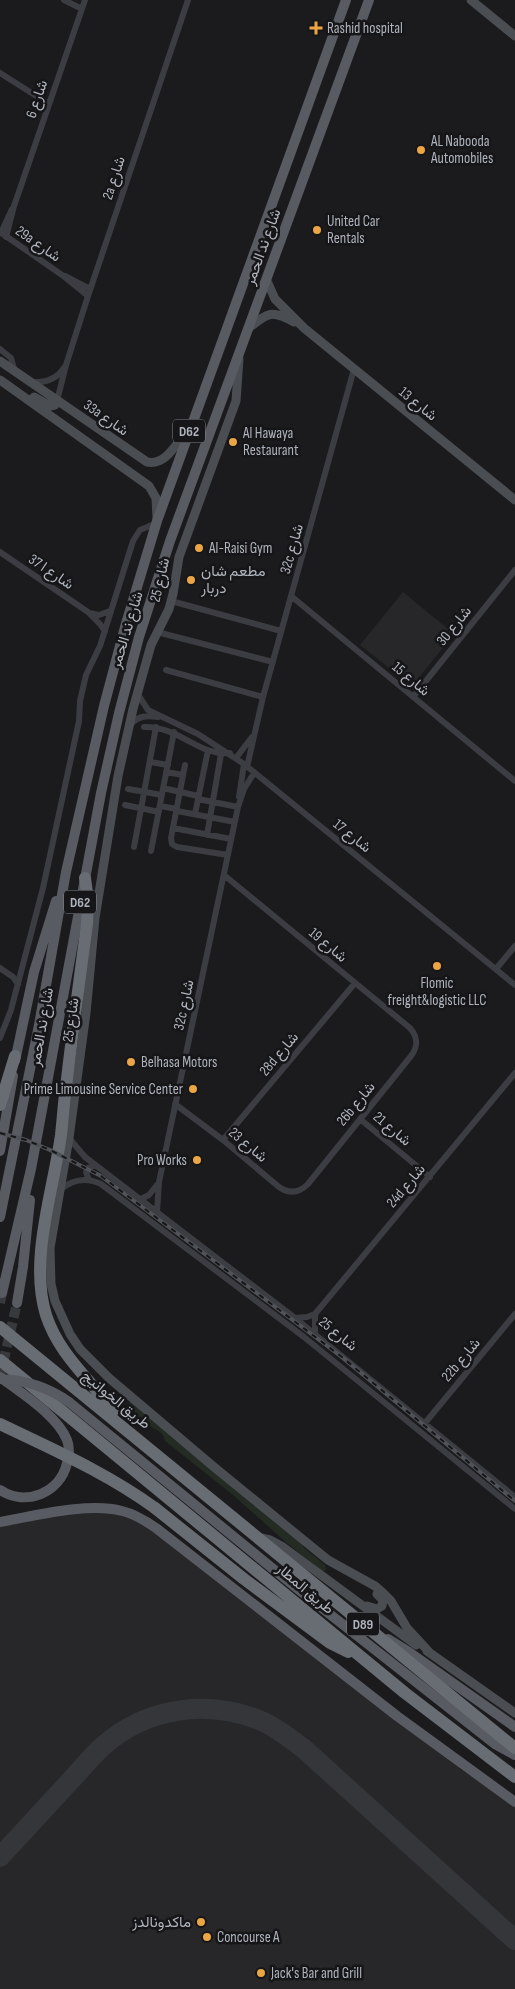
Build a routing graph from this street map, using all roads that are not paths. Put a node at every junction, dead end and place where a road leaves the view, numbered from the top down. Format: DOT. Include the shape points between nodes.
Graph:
graph roads {
  1 [pos="64,0"];
  2 [pos="85,0"];
  3 [pos="188,0"];
  4 [pos="346,0"];
  5 [pos="369,0"];
  6 [pos="471,0"];
  7 [pos="82,9"];
  8 [pos="515,36"];
  9 [pos="0,73"];
  10 [pos="49,104"];
  11 [pos="2,234"];
  12 [pos="267,281"];
  13 [pos="89,293"];
  14 [pos="249,328"];
  15 [pos="304,328"];
  16 [pos="0,349"];
  17 [pos="239,354"];
  18 [pos="0,361"];
  19 [pos="66,365"];
  20 [pos="354,369"];
  21 [pos="15,372"];
  22 [pos="0,375"];
  23 [pos="0,380"];
  24 [pos="30,382"];
  25 [pos="57,401"];
  26 [pos="190,427"];
  27 [pos="515,500"];
  28 [pos="157,522"];
  29 [pos="0,552"];
  30 [pos="515,570"];
  31 [pos="291,596"];
  32 [pos="171,601"];
  33 [pos="110,611"];
  34 [pos="88,612"];
  35 [pos="105,631"];
  36 [pos="281,631"];
  37 [pos="157,632"];
  38 [pos="273,662"];
  39 [pos="166,670"];
  40 [pos="138,693"];
  41 [pos="263,697"];
  42 [pos="413,697"];
  43 [pos="165,718"];
  44 [pos="130,725"];
  45 [pos="144,727"];
  46 [pos="156,728"];
  47 [pos="174,732"];
  48 [pos="253,736"];
  49 [pos="208,750"];
  50 [pos="221,754"];
  51 [pos="233,756"];
  52 [pos="150,762"];
  53 [pos="185,765"];
  54 [pos="246,766"];
  55 [pos="167,768"];
  56 [pos="254,773"];
  57 [pos="184,775"];
  58 [pos="515,781"];
  59 [pos="163,788"];
  60 [pos="128,789"];
  61 [pos="144,792"];
  62 [pos="180,792"];
  63 [pos="162,796"];
  64 [pos="198,797"];
  65 [pos="213,802"];
  66 [pos="125,805"];
  67 [pos="238,805"];
  68 [pos="141,808"];
  69 [pos="159,809"];
  70 [pos="177,810"];
  71 [pos="195,814"];
  72 [pos="210,817"];
  73 [pos="235,822"];
  74 [pos="173,828"];
  75 [pos="207,834"];
  76 [pos="231,839"];
  77 [pos="134,846"];
  78 [pos="151,851"];
  79 [pos="228,856"];
  80 [pos="66,872"];
  81 [pos="224,874"];
  82 [pos="85,878"];
  83 [pos="515,946"];
  84 [pos="22,967"];
  85 [pos="0,968"];
  86 [pos="496,969"];
  87 [pos="355,983"];
  88 [pos="18,984"];
  89 [pos="515,985"];
  90 [pos="415,1036"];
  91 [pos="0,1038"];
  92 [pos="15,1056"];
  93 [pos="515,1073"];
  94 [pos="176,1104"];
  95 [pos="0,1105"];
  96 [pos="360,1119"];
  97 [pos="69,1138"];
  98 [pos="223,1140"];
  99 [pos="0,1151"];
  100 [pos="95,1165"];
  101 [pos="31,1169"];
  102 [pos="430,1177"];
  103 [pos="89,1180"];
  104 [pos="159,1182"];
  105 [pos="308,1184"];
  106 [pos="60,1190"];
  107 [pos="141,1199"];
  108 [pos="157,1212"];
  109 [pos="0,1217"];
  110 [pos="2,1293"];
  111 [pos="18,1303"];
  112 [pos="315,1314"];
  113 [pos="515,1314"];
  114 [pos="295,1318"];
  115 [pos="0,1327"];
  116 [pos="315,1334"];
  117 [pos="0,1360"];
  118 [pos="0,1378"];
  119 [pos="425,1423"];
  120 [pos="0,1424"];
  121 [pos="125,1428"];
  122 [pos="0,1490"];
  123 [pos="515,1497"];
  124 [pos="211,1498"];
  125 [pos="515,1509"];
  126 [pos="0,1522"];
  127 [pos="259,1538"];
  128 [pos="361,1578"];
  129 [pos="361,1605"];
  130 [pos="372,1632"];
  131 [pos="357,1654"];
  132 [pos="430,1654"];
  133 [pos="515,1713"];
  134 [pos="515,1727"];
  135 [pos="515,1748"];
  136 [pos="515,1755"];
  137 [pos="515,1777"];
  138 [pos="515,1802"];
  1 -- 7 [label="street"];
  2 -- 7 [label="street, شارع 6"];
  3 -- 13 [label="street, 2a شارع"];
  4 -- 26 [label="main road, شارع ند الحمر / D62"];
  5 -- 12 [label="main road, شارع ند الحمر / D62"];
  6 -- 8 [label="street"];
  7 -- 10 [label="street, شارع 6"];
  9 -- 10 [label="street"];
  10 -- 11 [label="street, شارع 6"];
  11 -- 13 [label="street, 29a شارع"];
  12 -- 14 [label="main road, شارع ند الحمر / D62"];
  12 -- 15 [label="street, شارع 13" via="275,299"];
  13 -- 19 [label="street, 2a شارع"];
  14 -- 15 [label="street, شارع 13" via="271,313 280,314"];
  14 -- 17 [label="main road, شارع ند الحمر / D62"];
  15 -- 20 [label="street, شارع 13"];
  16 -- 21 [label="street" via="11,358"];
  17 -- 32 [label="street, شارع 25" via="236,401 179,557"];
  17 -- 82 [label="main road, شارع ند الحمر / D62" via="170,541 139,637 119,713"];
  18 -- 21 [label="street, 33a شارع"];
  19 -- 24 [label="street" via="50,380"];
  19 -- 25 [label="street, 2a شارع"];
  20 -- 27 [label="street, شارع 13"];
  20 -- 31 [label="street, 32c شارع"];
  21 -- 24 [label="street, 33a شارع"];
  22 -- 25 [label="street" via="48,406"];
  23 -- 28 [label="street, 33a شارع" via="149,486 156,498"];
  24 -- 25 [label="street, 33a شارع"];
  25 -- 26 [label="street, 33a شارع" via="147,462 163,460"];
  26 -- 28 [label="main road, شارع ند الحمر / D62"];
  28 -- 33 [label="street" via="144,527 134,537"];
  28 -- 80 [label="main road, شارع ند الحمر / D62" via="104,706"];
  29 -- 34 [label="street, شارع ا 37"];
  30 -- 42 [label="street, شارع 30"];
  31 -- 36 [label="street, 32c شارع"];
  31 -- 42 [label="street, شارع 15"];
  32 -- 36 [label="street"];
  32 -- 37 [label="street, شارع 25"];
  33 -- 34 [label="street" via="99,615"];
  33 -- 35 [label="street"];
  34 -- 35 [label="street, شارع ا 37"];
  35 -- 84 [label="street" via="82,689 79,721 56,828"];
  36 -- 38 [label="street, 32c شارع"];
  37 -- 38 [label="street"];
  37 -- 40 [label="street, شارع 25"];
  38 -- 41 [label="street, 32c شارع"];
  39 -- 41 [label="street"];
  40 -- 43 [label="street, شارع 17" via="148,710"];
  40 -- 44 [label="street, شارع 25"];
  41 -- 48 [label="street, 32c شارع"];
  42 -- 58 [label="street, شارع 15"];
  43 -- 44 [label="street, شارع 17" via="144,716"];
  43 -- 51 [label="street, شارع 17"];
  44 -- 97 [label="street, شارع 25" via="118,776 96,912 88,1003"];
  45 -- 46 [label="street"];
  46 -- 47 [label="street"];
  46 -- 52 [label="street"];
  47 -- 49 [label="street"];
  47 -- 55 [label="street"];
  48 -- 51 [label="street, 32c شارع"];
  48 -- 54 [label="street, 32c شارع"];
  49 -- 50 [label="street"];
  49 -- 64 [label="street"];
  50 -- 51 [label="street"];
  50 -- 65 [label="street"];
  51 -- 54 [label="street, شارع 17"];
  52 -- 55 [label="street"];
  52 -- 61 [label="street"];
  53 -- 57 [label="street"];
  54 -- 56 [label="street, شارع 17"];
  54 -- 67 [label="street, 32c شارع"];
  55 -- 57 [label="street"];
  55 -- 59 [label="street"];
  56 -- 67 [label="street, 32c شارع"];
  56 -- 86 [label="street, شارع 17"];
  57 -- 62 [label="street"];
  59 -- 62 [label="street"];
  59 -- 63 [label="street"];
  60 -- 61 [label="street"];
  61 -- 63 [label="street"];
  61 -- 68 [label="street"];
  62 -- 64 [label="street"];
  62 -- 70 [label="street"];
  63 -- 69 [label="street"];
  64 -- 65 [label="street"];
  64 -- 71 [label="street"];
  65 -- 67 [label="street"];
  65 -- 72 [label="street"];
  66 -- 68 [label="street"];
  67 -- 73 [label="street, 32c شارع"];
  68 -- 69 [label="street"];
  68 -- 77 [label="street"];
  69 -- 70 [label="street"];
  69 -- 78 [label="street"];
  70 -- 71 [label="street"];
  70 -- 74 [label="street"];
  71 -- 72 [label="street"];
  72 -- 73 [label="street"];
  72 -- 75 [label="street"];
  73 -- 76 [label="street, 32c شارع"];
  74 -- 75 [label="street"];
  74 -- 79 [label="street" via="171,841 174,846"];
  75 -- 76 [label="street"];
  76 -- 79 [label="street, 32c شارع"];
  79 -- 81 [label="street, 32c شارع"];
  80 -- 92 [label="main road" via="36,967"];
  80 -- 109 [label="main road, شارع ند الحمر / D62"];
  81 -- 87 [label="street, شارع 19"];
  81 -- 94 [label="street, 32c شارع"];
  82 -- 101 [label="main road, شارع ند الحمر / D62"];
  82 -- 121 [label="highway" via="87,924 61,1135 40,1256 40,1286 46,1314 58,1341 74,1366"];
  83 -- 86 [label="street"];
  84 -- 85 [label="street" via="12,970"];
  84 -- 88 [label="street"];
  85 -- 88 [label="street"];
  86 -- 89 [label="street, شارع 17"];
  87 -- 90 [label="street, شارع 19" via="410,1028"];
  87 -- 98 [label="street, 28d شارع"];
  88 -- 91 [label="street"];
  90 -- 96 [label="street, 26b شارع" via="414,1052"];
  92 -- 95 [label="highway"];
  92 -- 99 [label="main road"];
  93 -- 102 [label="street, 24d شارع"];
  94 -- 98 [label="street, شارع 23"];
  94 -- 104 [label="street, 32c شارع"];
  96 -- 102 [label="street, شارع 21"];
  96 -- 105 [label="street, 26b شارع"];
  97 -- 100 [label="street, شارع 25"];
  97 -- 106 [label="street"];
  98 -- 105 [label="street, شارع 23" via="285,1191 299,1191"];
  100 -- 103 [label="street" via="86,1172"];
  100 -- 107 [label="street, شارع 25"];
  101 -- 110 [label="main road, شارع ند الحمر / D62"];
  101 -- 111 [label="main road"];
  102 -- 112 [label="street, 24d شارع"];
  103 -- 106 [label="street" via="73,1181"];
  103 -- 125 [label="street, شارع 25" via="101,1184 304,1337"];
  104 -- 107 [label="street" via="150,1195"];
  104 -- 108 [label="street, 32c شارع"];
  106 -- 128 [label="street" via="50,1248 51,1284 55,1302 80,1349 132,1399 328,1560"];
  107 -- 108 [label="street, شارع 25"];
  108 -- 114 [label="street, شارع 25"];
  112 -- 114 [label="street"];
  112 -- 116 [label="street"];
  113 -- 119 [label="street, 22b شارع"];
  114 -- 116 [label="street, شارع 25"];
  115 -- 121 [label="highway, طريق الخوانيج / D89"];
  116 -- 119 [label="street, شارع 25"];
  117 -- 131 [label="highway, طريق المطار / D89"];
  118 -- 122 [label="main road" via="56,1423 68,1442 69,1451 65,1470 49,1490 28,1497 13,1496"];
  118 -- 136 [label="main road, bridge" via="33,1383 70,1402 373,1650 495,1744"];
  119 -- 123 [label="street, شارع 25"];
  120 -- 131 [label="highway, bridge" via="94,1469 125,1488 330,1643"];
  121 -- 124 [label="highway, طريق الخوانيج / D89"];
  124 -- 127 [label="highway, طريق المطار / D89"];
  126 -- 138 [label="main road" via="94,1508 123,1511 140,1518"];
  127 -- 129 [label="street" via="283,1547"];
  127 -- 130 [label="highway, طريق المطار / D89"];
  128 -- 129 [label="street" via="384,1604 377,1610"];
  128 -- 132 [label="street" via="391,1601 407,1628"];
  129 -- 132 [label="street"];
  130 -- 134 [label="main road" via="409,1652"];
  130 -- 135 [label="highway, طريق المطار / D89"];
  131 -- 137 [label="highway, طريق المطار / D89"];
  132 -- 133 [label="street"];
}
